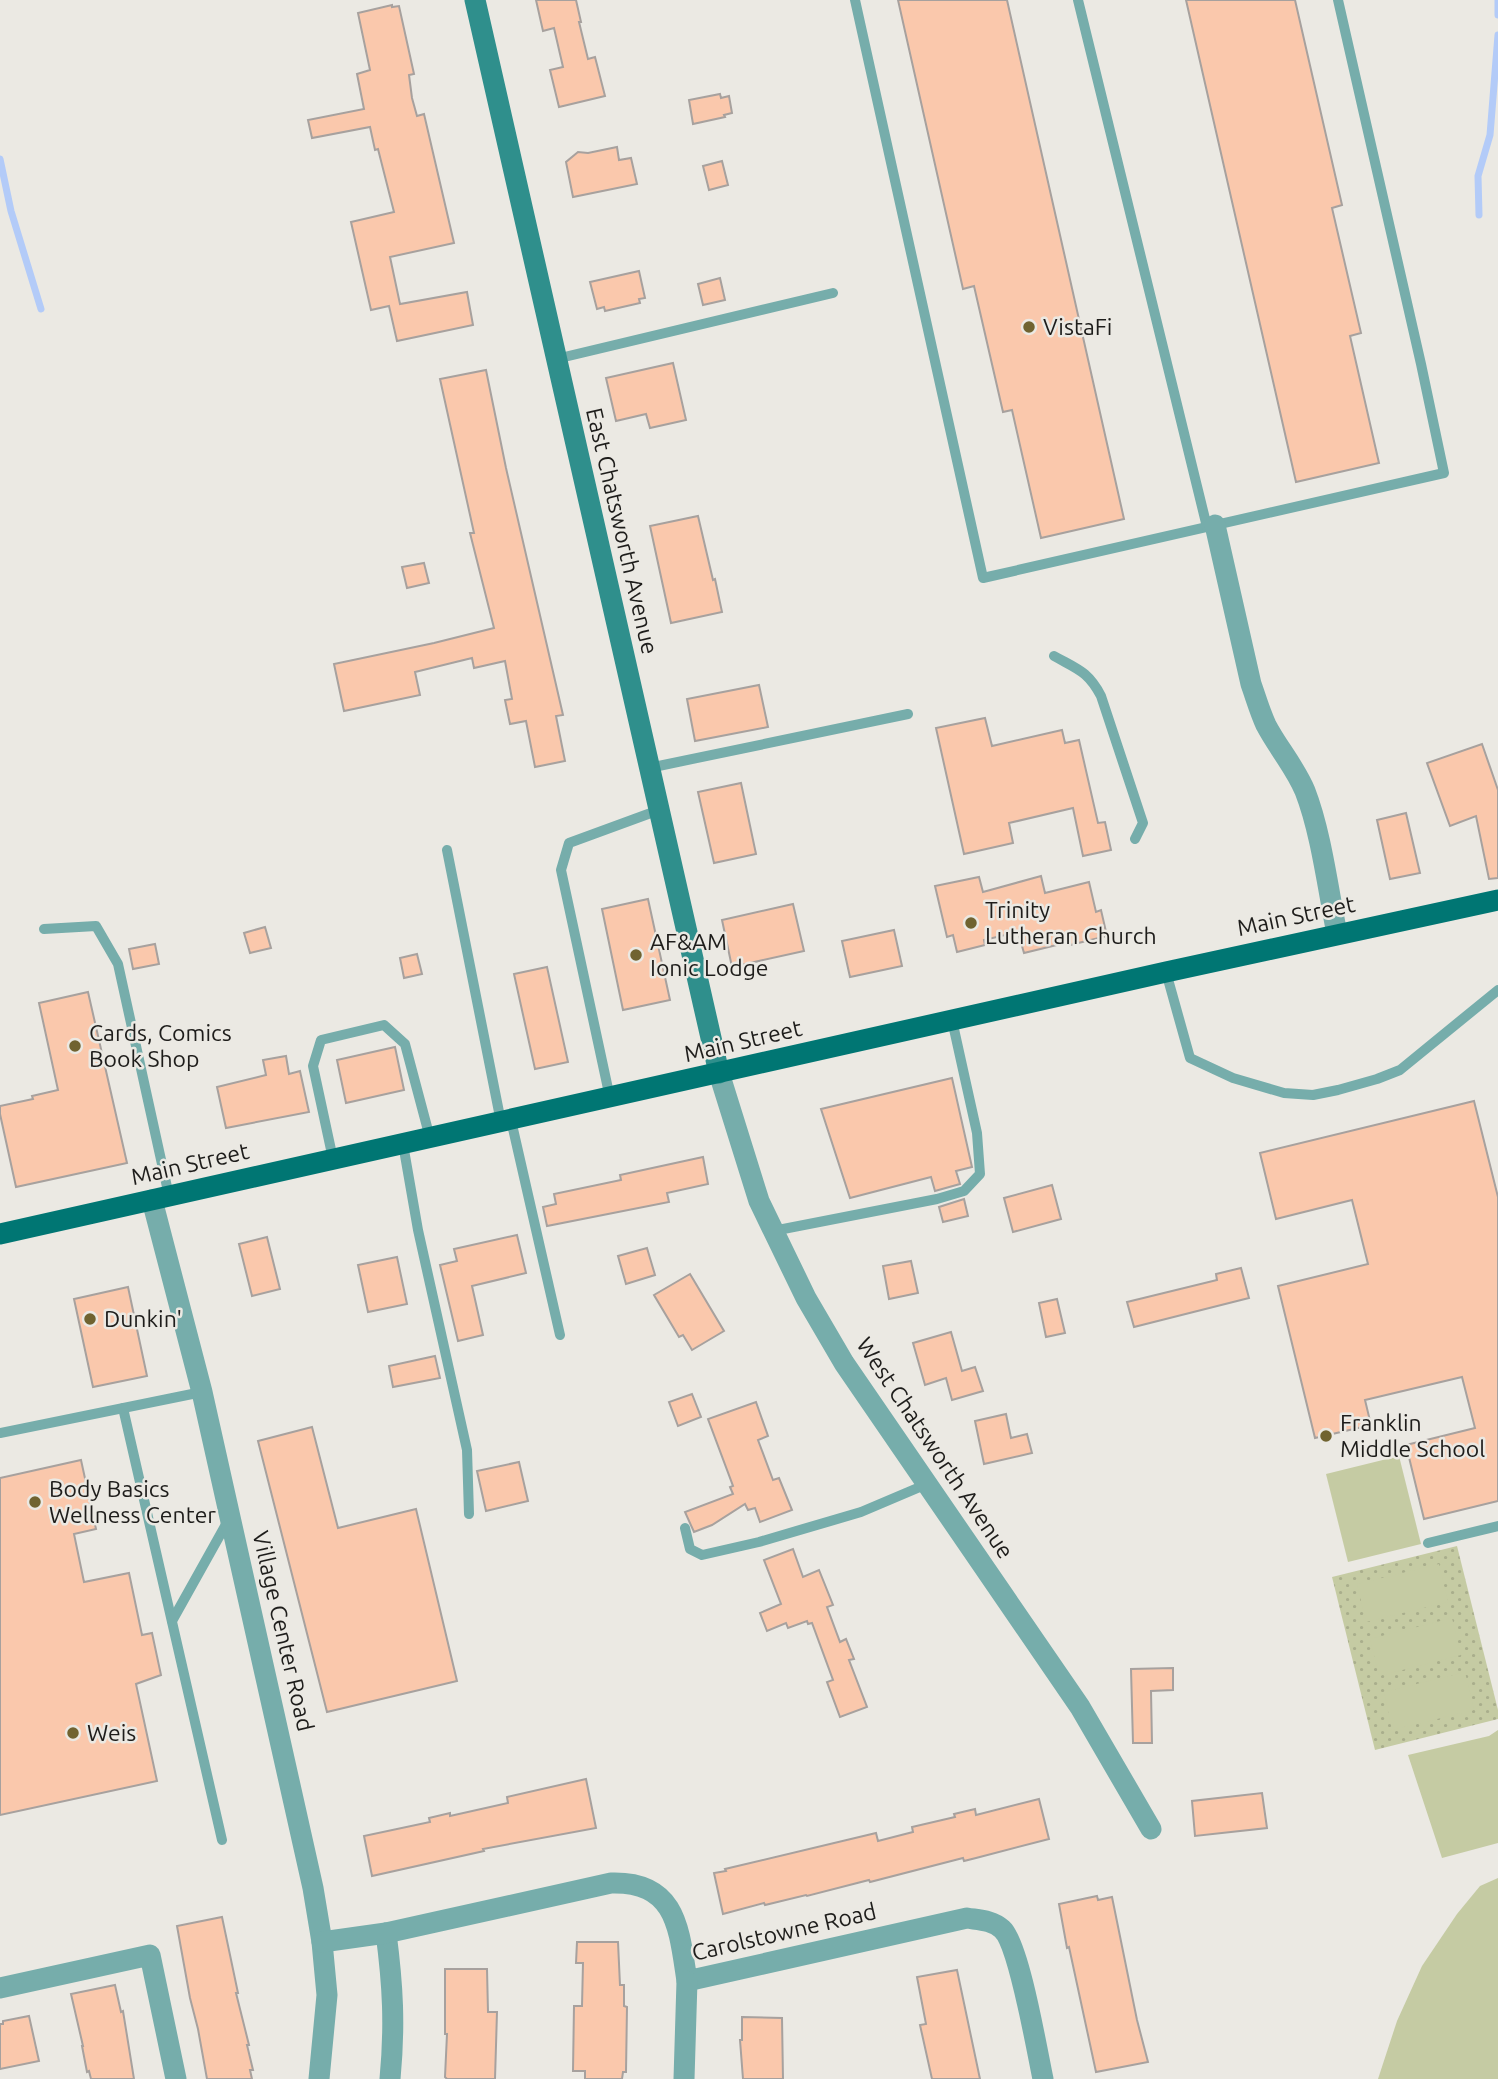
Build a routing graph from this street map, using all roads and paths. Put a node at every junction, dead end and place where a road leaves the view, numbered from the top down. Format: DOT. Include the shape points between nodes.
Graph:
graph roads {
  1 [pos="475,0"];
  2 [pos="855,0"];
  3 [pos="1077,0"];
  4 [pos="1338,0"];
  5 [pos="833,293"];
  6 [pos="556,359"];
  7 [pos="1211,526"];
  8 [pos="1054,656"];
  9 [pos="908,713"];
  10 [pos="649,768"];
  11 [pos="659,810"];
  12 [pos="1135,839"];
  13 [pos="447,849"];
  14 [pos="1498,900"];
  15 [pos="44,929"];
  16 [pos="1337,934"];
  17 [pos="1166,972"];
  18 [pos="1498,990"];
  19 [pos="952,1020"];
  20 [pos="719,1073"];
  21 [pos="610,1098"];
  22 [pos="506,1121"];
  23 [pos="430,1138"];
  24 [pos="403,1144"];
  25 [pos="333,1159"];
  26 [pos="161,1198"];
  27 [pos="773,1231"];
  28 [pos="0,1234"];
  29 [pos="560,1335"];
  30 [pos="202,1392"];
  31 [pos="123,1408"];
  32 [pos="0,1433"];
  33 [pos="927,1484"];
  34 [pos="469,1514"];
  35 [pos="230,1517"];
  36 [pos="1498,1526"];
  37 [pos="685,1528"];
  38 [pos="1428,1543"];
  39 [pos="172,1621"];
  40 [pos="1151,1829"];
  41 [pos="222,1840"];
  42 [pos="386,1933"];
  43 [pos="322,1942"];
  44 [pos="687,1981"];
  45 [pos="0,1988"];
  46 [pos="176,2079"];
  47 [pos="319,2079"];
  48 [pos="390,2079"];
  49 [pos="684,2079"];
  50 [pos="1043,2079"];
  1 -- 6 [label="street, East Chatsworth Avenue"];
  2 -- 7 [label="lane" via="983,578"];
  3 -- 7 [label="lane"];
  4 -- 7 [label="lane" via="1444,473"];
  5 -- 6 [label="lane"];
  6 -- 10 [label="street, East Chatsworth Avenue"];
  7 -- 16 [label="street" via="1251,684 1267,726 1293,766 1312,812"];
  8 -- 12 [label="lane" via="1084,672 1101,696 1143,823"];
  9 -- 10 [label="lane"];
  10 -- 11 [label="street, East Chatsworth Avenue"];
  11 -- 20 [label="street, East Chatsworth Avenue"];
  11 -- 21 [label="lane" via="569,843 561,870"];
  13 -- 22 [label="lane"];
  14 -- 16 [label="main road, Main Street"];
  15 -- 26 [label="lane" via="96,926 118,964"];
  16 -- 17 [label="main road, Main Street"];
  17 -- 18 [label="lane" via="1190,1058 1233,1078 1293,1094 1338,1090 1399,1070"];
  17 -- 19 [label="main road, Main Street"];
  19 -- 20 [label="main road, Main Street"];
  19 -- 27 [label="lane" via="977,1133 980,1174 964,1191 937,1199"];
  20 -- 21 [label="main road, Main Street"];
  20 -- 27 [label="street, West Chatsworth Avenue"];
  21 -- 22 [label="main road, Main Street"];
  22 -- 23 [label="main road, Main Street"];
  22 -- 29 [label="lane"];
  23 -- 24 [label="main road, Main Street"];
  23 -- 25 [label="lane" via="405,1044 384,1025 321,1040 313,1066"];
  24 -- 25 [label="main road, Main Street"];
  24 -- 34 [label="lane" via="467,1450"];
  25 -- 26 [label="main road, Main Street"];
  26 -- 28 [label="main road, Main Street"];
  26 -- 30 [label="street, Village Center Road"];
  27 -- 33 [label="street, West Chatsworth Avenue" via="844,1363"];
  30 -- 31 [label="lane"];
  30 -- 35 [label="street, Village Center Road"];
  31 -- 32 [label="lane"];
  31 -- 39 [label="lane"];
  33 -- 37 [label="lane" via="861,1512 702,1555 690,1549"];
  33 -- 40 [label="street, West Chatsworth Avenue" via="1080,1707"];
  35 -- 39 [label="lane"];
  35 -- 43 [label="street, Village Center Road"];
  36 -- 38 [label="lane"];
  39 -- 41 [label="lane"];
  42 -- 43 [label="street, Carolstowne Road"];
  42 -- 44 [label="street, Carolstowne Road" via="631,1882 659,1895 669,1908 679,1933"];
  42 -- 48 [label="street" via="393,1998"];
  43 -- 47 [label="street, Village Center Road" via="327,1995"];
  44 -- 49 [label="street"];
  44 -- 50 [label="street, Carolstowne Road" via="967,1918 990,1921 1003,1930 1014,1951"];
  45 -- 46 [label="street" via="150,1955"];
}
